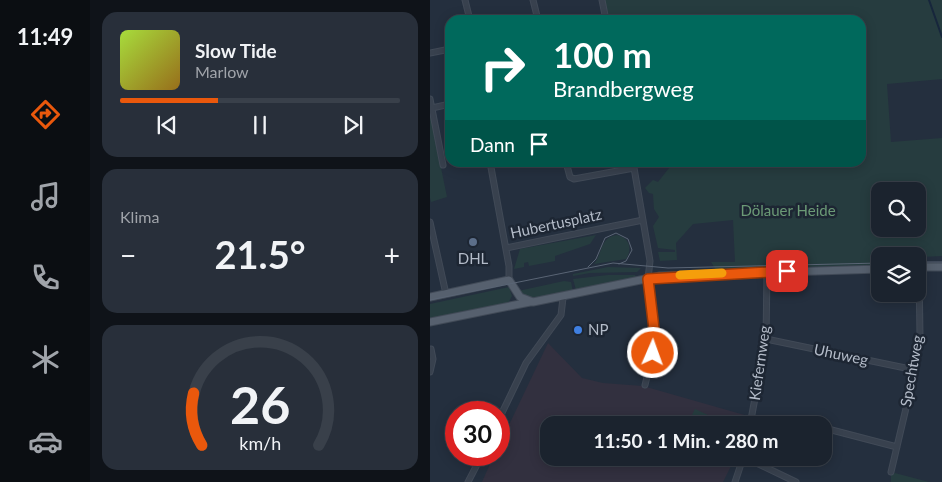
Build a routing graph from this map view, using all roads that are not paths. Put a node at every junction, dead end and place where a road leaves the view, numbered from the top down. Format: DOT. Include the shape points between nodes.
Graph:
graph roads {
  1 [pos="465,0"];
  2 [pos="533,0"];
  3 [pos="602,0"];
  4 [pos="469,15"];
  5 [pos="537,15"];
  6 [pos="605,15"];
  7 [pos="445,50"];
  8 [pos="430,53"];
  9 [pos="430,99"];
  10 [pos="445,105"];
  11 [pos="432,108"];
  12 [pos="443,165"];
  13 [pos="491,167"];
  14 [pos="567,167"];
  15 [pos="625,167"];
  16 [pos="634,167"];
  17 [pos="643,220"];
  18 [pos="430,222"];
  19 [pos="506,248"];
  20 [pos="926,267"];
  21 [pos="942,267"];
  22 [pos="871,269"];
  23 [pos="767,271"];
  24 [pos="648,279"];
  25 [pos="509,280"];
  26 [pos="516,292"];
  27 [pos="446,294"];
  28 [pos="430,297"];
  29 [pos="563,298"];
  30 [pos="533,302"];
  31 [pos="919,302"];
  32 [pos="509,306"];
  33 [pos="430,322"];
  34 [pos="766,339"];
  35 [pos="431,350"];
  36 [pos="915,370"];
  37 [pos="430,372"];
  38 [pos="645,385"];
  39 [pos="508,401"];
  40 [pos="752,416"];
  41 [pos="832,430"];
  42 [pos="897,446"];
  43 [pos="476,466"];
  44 [pos="742,466"];
  45 [pos="762,466"];
  46 [pos="891,472"];
  47 [pos="468,482"];
  48 [pos="735,482"];
  49 [pos="796,482"];
  1 -- 4 [label="street"];
  2 -- 5 [label="street"];
  3 -- 6 [label="street"];
  7 -- 8 [label="street"];
  9 -- 11 [label="street"];
  10 -- 11 [label="street"];
  11 -- 12 [label="street"];
  13 -- 19 [label="street"];
  14 -- 15 [label="street" via="570,177 574,179"];
  16 -- 17 [label="street"];
  17 -- 19 [label="street, Hubertusplatz"];
  17 -- 24 [label="street" via="650,260"];
  18 -- 27 [label="street"];
  19 -- 25 [label="street, Hubertusplatz"];
  20 -- 21 [label="main road"];
  22 -- 23 [label="main road"];
  23 -- 24 [label="main road"];
  23 -- 34 [label="street, Kiefernweg"];
  24 -- 29 [label="main road"];
  24 -- 38 [label="street" via="654,340"];
  25 -- 26 [label="main road, Hubertusplatz"];
  25 -- 27 [label="main road"];
  26 -- 30 [label="main road, Hubertusplatz"];
  26 -- 32 [label="main road"];
  27 -- 28 [label="main road"];
  29 -- 30 [label="main road"];
  29 -- 39 [label="street" via="561,315 526,363"];
  30 -- 32 [label="main road"];
  31 -- 36 [label="street, Spechtweg" via="920,337"];
  32 -- 33 [label="main road"];
  34 -- 36 [label="street, Uhuweg"];
  34 -- 40 [label="street, Kiefernweg"];
  35 -- 37 [label="street"];
  36 -- 42 [label="street, Spechtweg"];
  41 -- 42 [label="street"];
  42 -- 46 [label="street, Spechtweg"];
  43 -- 47 [label="street"];
  44 -- 48 [label="street"];
  45 -- 49 [label="street"];
}
